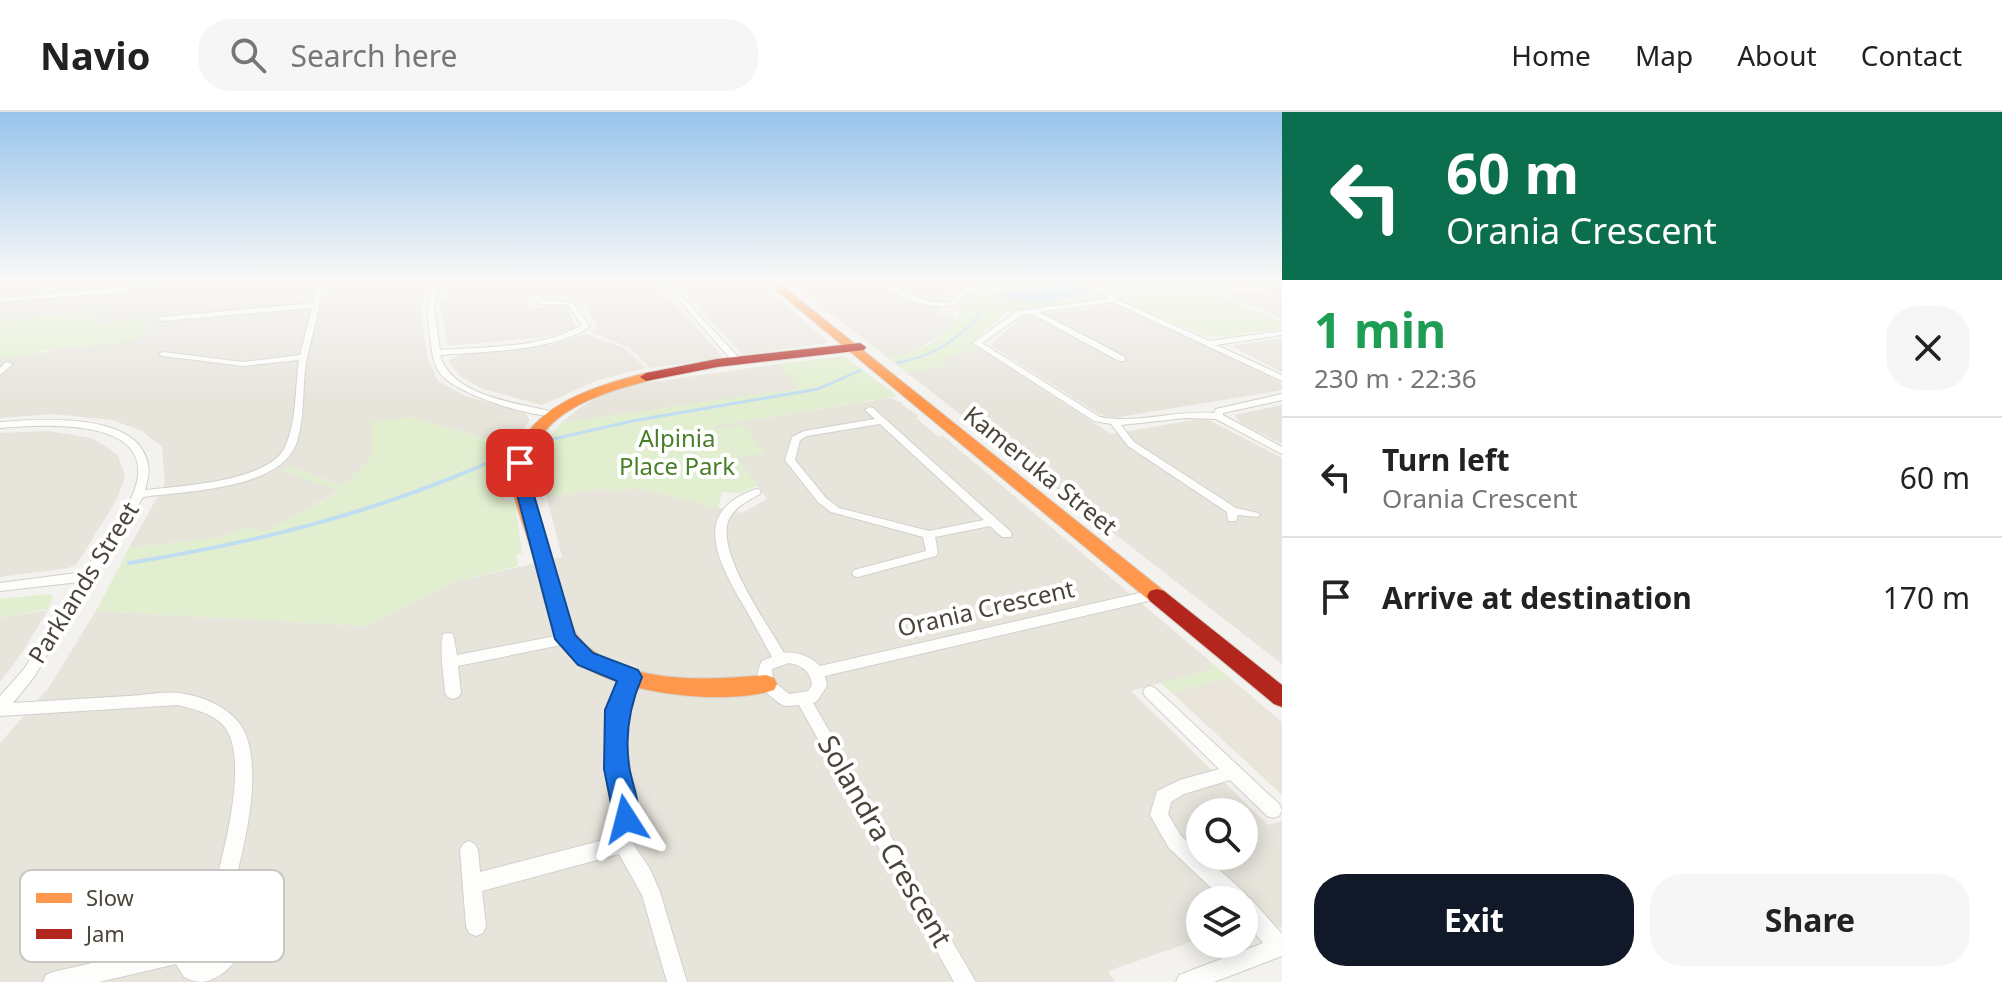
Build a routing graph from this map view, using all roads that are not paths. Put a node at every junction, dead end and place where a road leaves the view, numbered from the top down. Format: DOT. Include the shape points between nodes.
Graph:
graph roads {
  1 [pos="313,321"];
  2 [pos="432,321"];
  3 [pos="582,321"];
  4 [pos="701,321"];
  5 [pos="821,321"];
  6 [pos="824,321"];
  7 [pos="1006,321"];
  8 [pos="1049,321"];
  9 [pos="1160,321"];
  10 [pos="1282,333"];
  11 [pos="1211,343"];
  12 [pos="856,348"];
  13 [pos="437,353"];
  14 [pos="163,354"];
  15 [pos="304,357"];
  16 [pos="1122,359"];
  17 [pos="738,362"];
  18 [pos="9,364"];
  19 [pos="0,372"];
  20 [pos="1282,378"];
  21 [pos="1282,397"];
  22 [pos="870,410"];
  23 [pos="551,414"];
  24 [pos="1218,416"];
  25 [pos="882,421"];
  26 [pos="1115,424"];
  27 [pos="0,425"];
  28 [pos="1282,451"];
  29 [pos="756,492"];
  30 [pos="139,494"];
  31 [pos="1254,515"];
  32 [pos="992,522"];
  33 [pos="1006,534"];
  34 [pos="929,535"];
  35 [pos="858,573"];
  36 [pos="90,576"];
  37 [pos="0,587"];
  38 [pos="1160,594"];
  39 [pos="448,638"];
  40 [pos="566,639"];
  41 [pos="780,658"];
  42 [pos="450,662"];
  43 [pos="817,672"];
  44 [pos="630,677"];
  45 [pos="766,684"];
  46 [pos="1282,686"];
  47 [pos="1150,692"];
  48 [pos="453,693"];
  49 [pos="1282,698"];
  50 [pos="804,700"];
  51 [pos="0,708"];
  52 [pos="1233,772"];
  53 [pos="1273,810"];
  54 [pos="623,844"];
  55 [pos="469,850"];
  56 [pos="226,870"];
  57 [pos="472,884"];
  58 [pos="1223,886"];
  59 [pos="1258,921"];
  60 [pos="476,926"];
  61 [pos="1281,946"];
  62 [pos="141,962"];
  63 [pos="186,962"];
  64 [pos="220,962"];
  65 [pos="203,977"];
  66 [pos="53,982"];
  67 [pos="677,982"];
  68 [pos="966,982"];
  69 [pos="1186,982"];
  1 -- 15 [label="street"];
  2 -- 13 [label="street"];
  3 -- 13 [label="street" via="586,326 581,331 541,342"];
  4 -- 17 [label="street"];
  5 -- 12 [label="street, Kameruka Street"];
  6 -- 12 [label="street, Kameruka Street"];
  7 -- 26 [label="street" via="977,343 1097,419"];
  8 -- 16 [label="street"];
  9 -- 11 [label="street"];
  10 -- 11 [label="street"];
  11 -- 20 [label="street"];
  12 -- 17 [label="street"];
  12 -- 38 [label="street, Kameruka Street"];
  13 -- 23 [label="street" via="443,373 456,384"];
  14 -- 15 [label="street" via="243,364"];
  15 -- 30 [label="street" via="293,441 286,454 255,474 232,481"];
  17 -- 23 [label="street" via="617,383"];
  18 -- 19 [label="street"];
  21 -- 24 [label="street" via="1227,407"];
  22 -- 25 [label="street"];
  23 -- 40 [label="street" via="527,443 520,475"];
  24 -- 26 [label="street" via="1183,413"];
  24 -- 28 [label="street"];
  25 -- 32 [label="street"];
  25 -- 34 [label="street" via="804,434 795,439 790,460 835,510"];
  26 -- 31 [label="street" via="1131,444 1232,515"];
  27 -- 30 [label="street, Parklands Street" via="58,422 113,432 133,445 144,463"];
  29 -- 41 [label="street" via="731,507 718,537 723,560"];
  30 -- 36 [label="street, Parklands Street"];
  32 -- 33 [label="street"];
  32 -- 34 [label="street"];
  34 -- 35 [label="street" via="932,553"];
  36 -- 37 [label="street"];
  36 -- 51 [label="street, Parklands Street" via="29,673"];
  38 -- 43 [label="street, Orania Crescent"];
  38 -- 46 [label="street, Kameruka Street"];
  38 -- 49 [label="street, Kameruka Street"];
  39 -- 42 [label="street"];
  40 -- 42 [label="street"];
  40 -- 44 [label="street" via="586,659"];
  41 -- 43 [label="street" via="805,661"];
  41 -- 45 [label="street" via="767,665"];
  42 -- 48 [label="street"];
  43 -- 50 [label="street" via="820,686"];
  44 -- 45 [label="street" via="688,686"];
  44 -- 54 [label="street" via="616,710 617,769 625,799"];
  45 -- 50 [label="street" via="786,700"];
  47 -- 52 [label="street"];
  50 -- 68 [label="street, Solandra Crescent"];
  51 -- 56 [label="street" via="178,699 205,706 230,722 244,746 245,784"];
  52 -- 53 [label="street"];
  52 -- 58 [label="street" via="1163,797 1159,815 1175,842"];
  54 -- 57 [label="street"];
  54 -- 67 [label="street" via="652,893"];
  55 -- 57 [label="street"];
  57 -- 60 [label="street"];
  59 -- 61 [label="street"];
  61 -- 69 [label="street"];
  62 -- 66 [label="street"];
  63 -- 65 [label="street"];
  64 -- 65 [label="street"];
}
